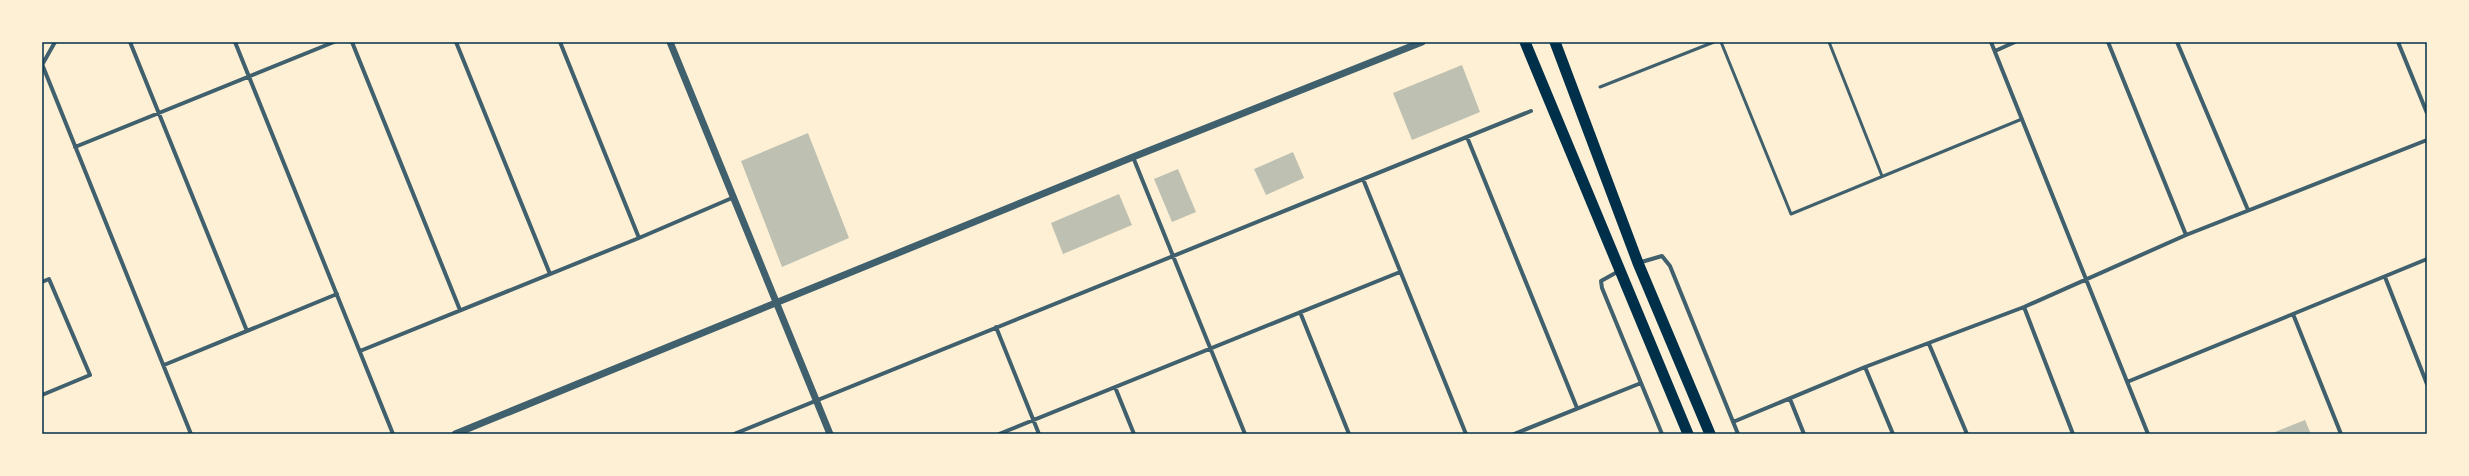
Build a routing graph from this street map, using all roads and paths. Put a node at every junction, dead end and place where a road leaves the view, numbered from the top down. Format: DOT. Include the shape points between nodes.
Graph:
graph roads {
  1 [pos="55,42"];
  2 [pos="130,42"];
  3 [pos="235,42"];
  4 [pos="334,42"];
  5 [pos="352,42"];
  6 [pos="456,42"];
  7 [pos="560,42"];
  8 [pos="670,42"];
  9 [pos="1422,42"];
  10 [pos="1525,42"];
  11 [pos="1555,42"];
  12 [pos="1714,42"];
  13 [pos="1721,42"];
  14 [pos="1829,42"];
  15 [pos="1991,42"];
  16 [pos="2015,42"];
  17 [pos="2108,42"];
  18 [pos="2177,42"];
  19 [pos="2398,42"];
  20 [pos="1995,51"];
  21 [pos="42,64"];
  22 [pos="249,77"];
  23 [pos="1600,86"];
  24 [pos="1531,111"];
  25 [pos="159,113"];
  26 [pos="2427,113"];
  27 [pos="2022,119"];
  28 [pos="1467,137"];
  29 [pos="2427,140"];
  30 [pos="75,146"];
  31 [pos="1133,157"];
  32 [pos="1882,176"];
  33 [pos="1363,179"];
  34 [pos="732,198"];
  35 [pos="2248,210"];
  36 [pos="2186,235"];
  37 [pos="639,238"];
  38 [pos="1173,256"];
  39 [pos="2427,259"];
  40 [pos="1638,263"];
  41 [pos="1620,271"];
  42 [pos="1400,272"];
  43 [pos="550,274"];
  44 [pos="2385,277"];
  45 [pos="2086,281"];
  46 [pos="42,282"];
  47 [pos="337,294"];
  48 [pos="776,304"];
  49 [pos="2024,307"];
  50 [pos="460,310"];
  51 [pos="1300,312"];
  52 [pos="2293,314"];
  53 [pos="996,327"];
  54 [pos="247,331"];
  55 [pos="1929,344"];
  56 [pos="1211,349"];
  57 [pos="360,351"];
  58 [pos="164,365"];
  59 [pos="1865,367"];
  60 [pos="2127,382"];
  61 [pos="1641,383"];
  62 [pos="2427,384"];
  63 [pos="1115,387"];
  64 [pos="42,395"];
  65 [pos="1790,399"];
  66 [pos="816,402"];
  67 [pos="1577,408"];
  68 [pos="1034,420"];
  69 [pos="1733,422"];
  70 [pos="191,434"];
  71 [pos="393,434"];
  72 [pos="455,434"];
  73 [pos="734,434"];
  74 [pos="830,434"];
  75 [pos="999,434"];
  76 [pos="1039,434"];
  77 [pos="1134,434"];
  78 [pos="1245,434"];
  79 [pos="1350,434"];
  80 [pos="1466,434"];
  81 [pos="1514,434"];
  82 [pos="1662,434"];
  83 [pos="1688,434"];
  84 [pos="1710,434"];
  85 [pos="1738,434"];
  86 [pos="1804,434"];
  87 [pos="1893,434"];
  88 [pos="1967,434"];
  89 [pos="2073,434"];
  90 [pos="2148,434"];
  91 [pos="2340,434"];
  1 -- 21 [label="street"];
  2 -- 25 [label="street"];
  3 -- 22 [label="street"];
  4 -- 22 [label="street"];
  5 -- 50 [label="street"];
  6 -- 43 [label="street"];
  7 -- 37 [label="street"];
  8 -- 34 [label="street"];
  9 -- 31 [label="street"];
  10 -- 41 [label="highway"];
  11 -- 40 [label="highway"];
  12 -- 23 [label="lane"];
  13 -- 32 [label="lane" via="1791,214"];
  14 -- 32 [label="lane"];
  15 -- 20 [label="street"];
  16 -- 20 [label="street"];
  17 -- 36 [label="street"];
  18 -- 35 [label="street"];
  19 -- 26 [label="street"];
  20 -- 27 [label="street"];
  21 -- 30 [label="street"];
  22 -- 25 [label="street"];
  22 -- 47 [label="street"];
  24 -- 28 [label="street"];
  25 -- 30 [label="street"];
  25 -- 54 [label="street"];
  27 -- 32 [label="lane"];
  27 -- 45 [label="street"];
  28 -- 33 [label="street"];
  28 -- 67 [label="street"];
  29 -- 35 [label="street"];
  30 -- 58 [label="street"];
  31 -- 38 [label="street"];
  31 -- 48 [label="street"];
  33 -- 38 [label="street"];
  33 -- 42 [label="street"];
  34 -- 37 [label="street"];
  34 -- 48 [label="street"];
  35 -- 36 [label="street"];
  36 -- 45 [label="street"];
  37 -- 43 [label="street"];
  38 -- 53 [label="street"];
  38 -- 56 [label="street"];
  39 -- 44 [label="street"];
  40 -- 69 [label="street" via="1662,256 1670,266"];
  40 -- 84 [label="highway"];
  41 -- 61 [label="street" via="1601,281 1602,288"];
  41 -- 83 [label="highway"];
  42 -- 51 [label="street"];
  42 -- 80 [label="street"];
  43 -- 50 [label="street"];
  44 -- 52 [label="street"];
  44 -- 62 [label="street"];
  45 -- 49 [label="street"];
  45 -- 60 [label="street"];
  46 -- 64 [label="street" via="49,279 90,375"];
  47 -- 54 [label="street"];
  47 -- 57 [label="street"];
  48 -- 66 [label="street"];
  48 -- 72 [label="street"];
  49 -- 55 [label="street"];
  49 -- 89 [label="street"];
  50 -- 57 [label="street"];
  51 -- 56 [label="street"];
  51 -- 79 [label="street"];
  52 -- 60 [label="street"];
  52 -- 91 [label="street"];
  53 -- 66 [label="street"];
  53 -- 68 [label="street"];
  54 -- 58 [label="street"];
  55 -- 59 [label="street"];
  55 -- 88 [label="street"];
  56 -- 63 [label="street"];
  56 -- 78 [label="street"];
  57 -- 71 [label="street"];
  58 -- 70 [label="street"];
  59 -- 65 [label="street"];
  59 -- 87 [label="street"];
  60 -- 90 [label="street"];
  61 -- 67 [label="street"];
  61 -- 82 [label="street"];
  63 -- 68 [label="street"];
  63 -- 77 [label="street"];
  65 -- 69 [label="street"];
  65 -- 86 [label="street"];
  66 -- 73 [label="street"];
  66 -- 74 [label="street"];
  67 -- 81 [label="street"];
  68 -- 75 [label="street"];
  68 -- 76 [label="street"];
  69 -- 85 [label="street"];
}
